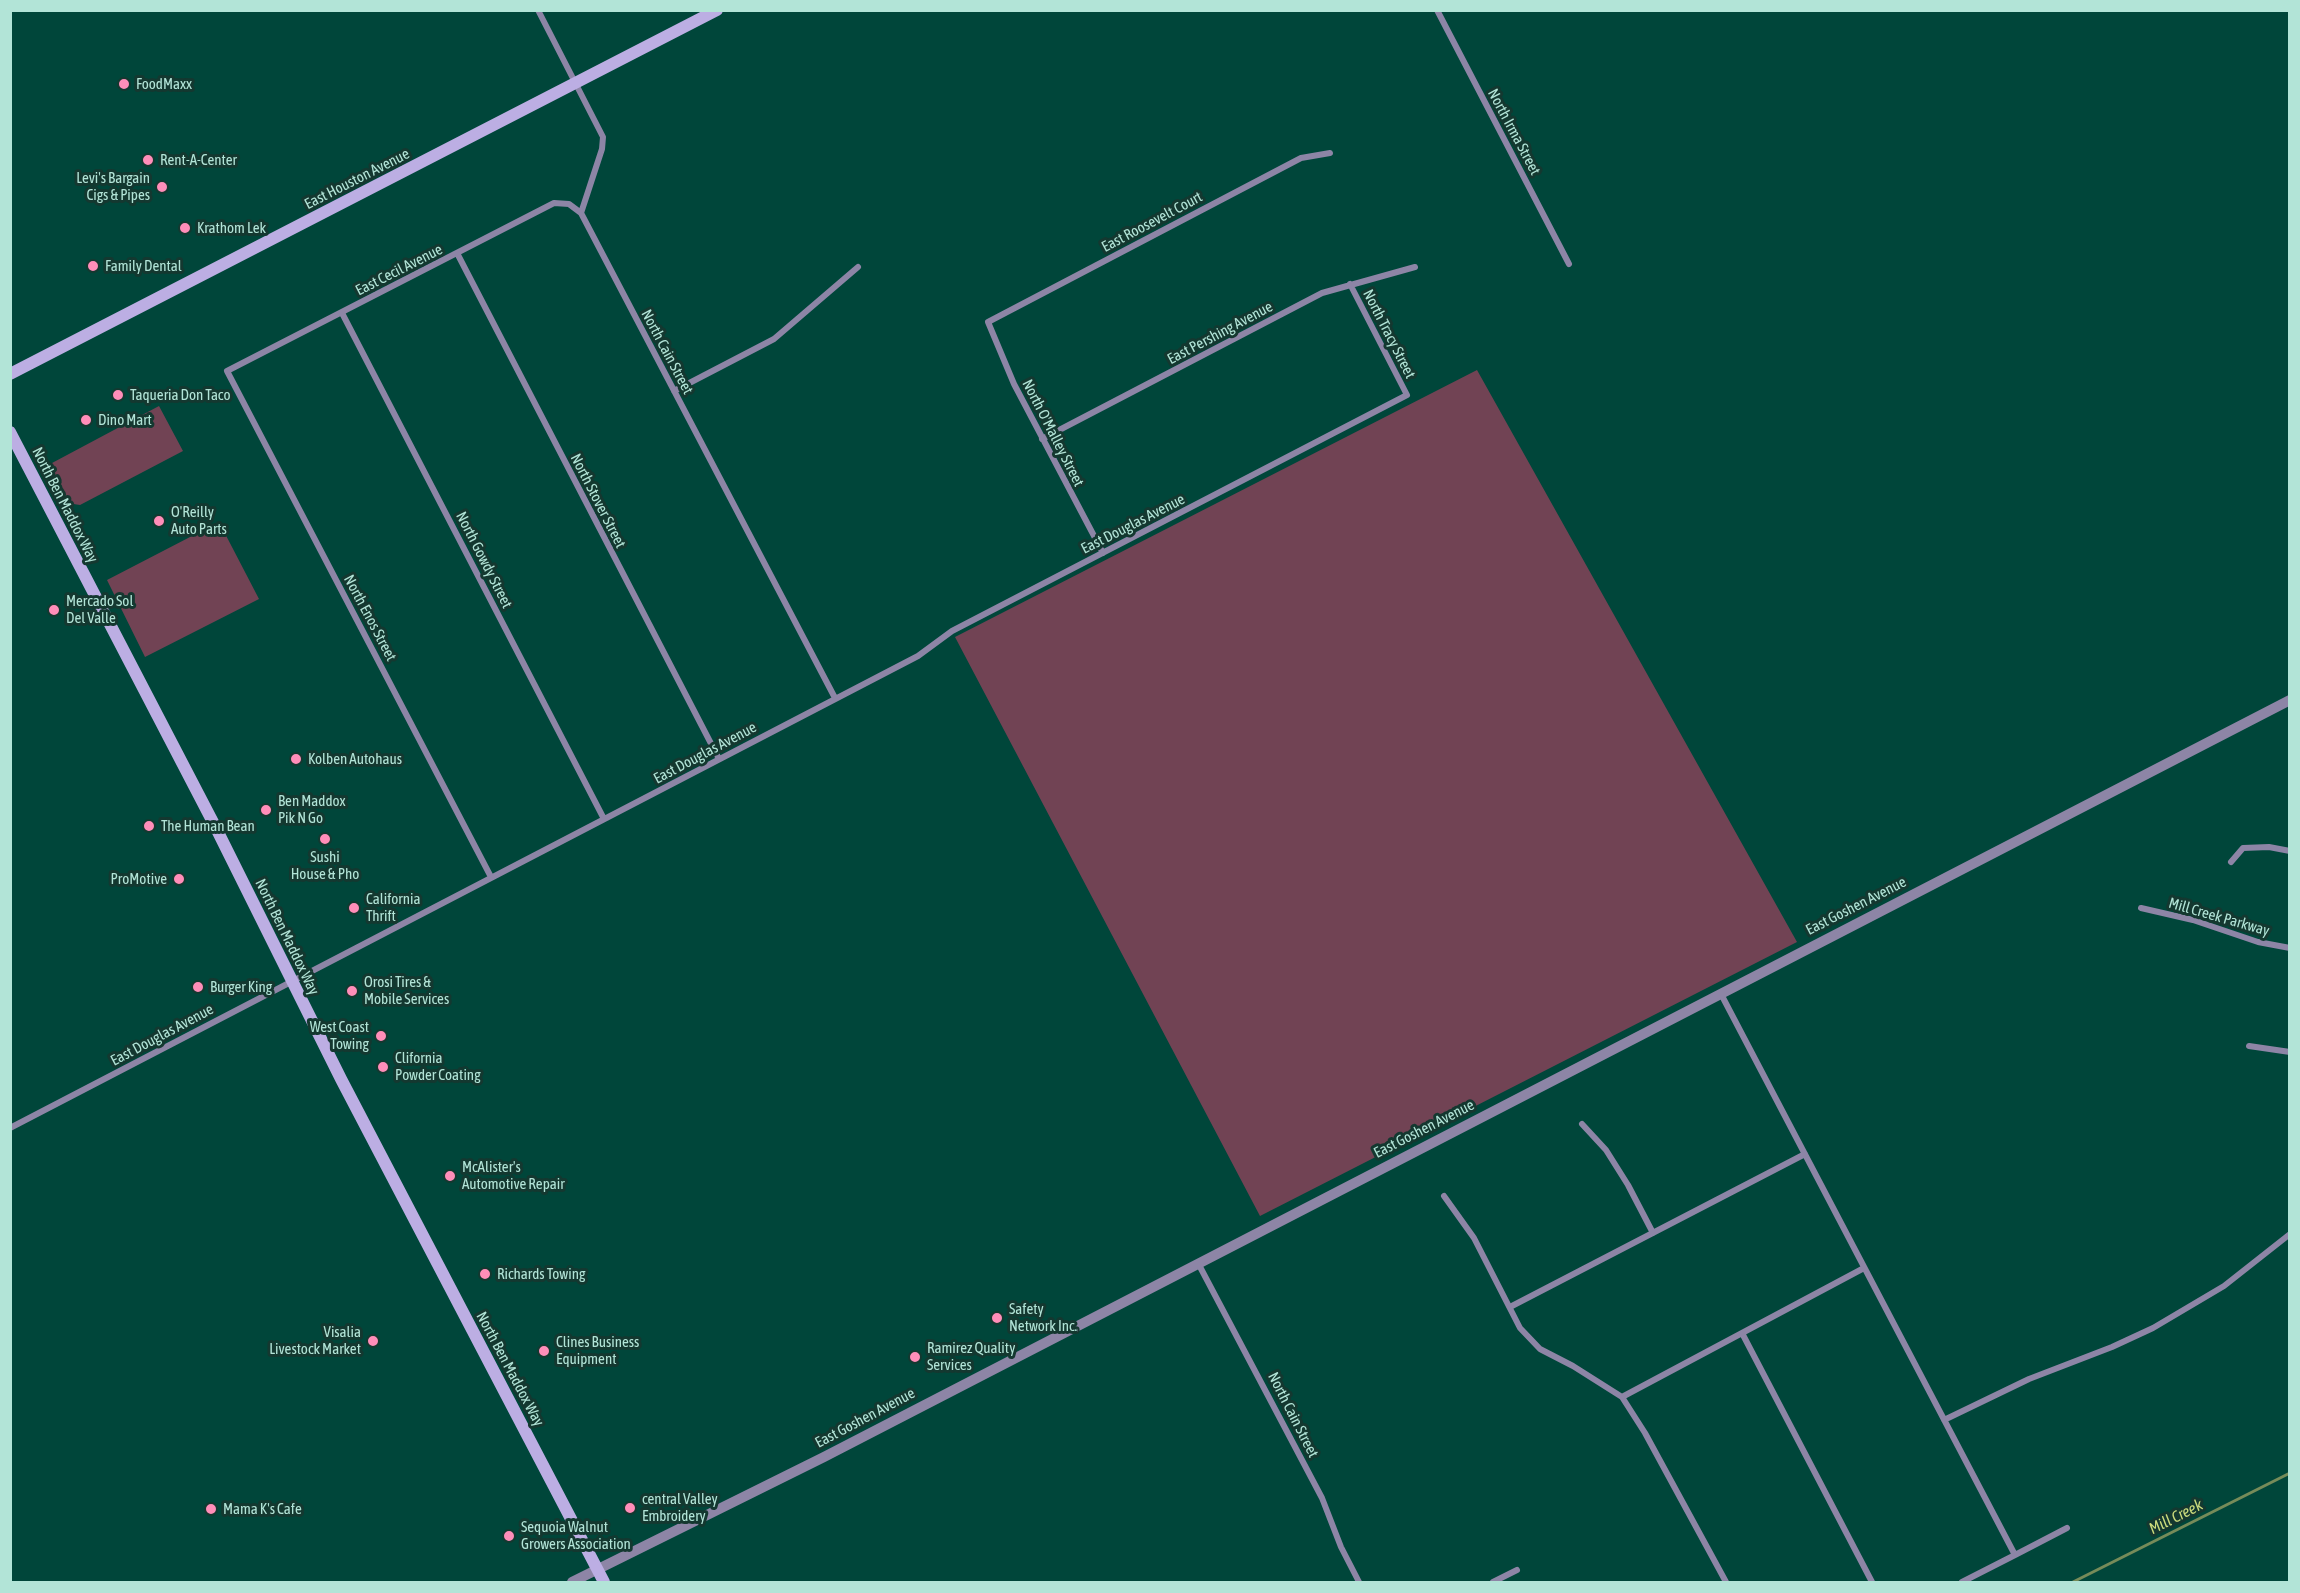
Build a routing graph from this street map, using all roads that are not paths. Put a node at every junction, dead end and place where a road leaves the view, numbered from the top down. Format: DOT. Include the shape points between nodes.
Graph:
graph roads {
  1 [pos="538,10"];
  2 [pos="717,10"];
  3 [pos="1437,10"];
  4 [pos="576,84"];
  5 [pos="1330,153"];
  6 [pos="581,213"];
  7 [pos="456,253"];
  8 [pos="1569,264"];
  9 [pos="858,267"];
  10 [pos="1415,267"];
  11 [pos="1350,284"];
  12 [pos="342,313"];
  13 [pos="988,322"];
  14 [pos="227,371"];
  15 [pos="10,374"];
  16 [pos="675,391"];
  17 [pos="1407,394"];
  18 [pos="10,432"];
  19 [pos="1042,439"];
  20 [pos="1103,553"];
  21 [pos="835,698"];
  22 [pos="2289,700"];
  23 [pos="719,759"];
  24 [pos="604,819"];
  25 [pos="2289,851"];
  26 [pos="2231,862"];
  27 [pos="491,877"];
  28 [pos="2141,908"];
  29 [pos="2289,948"];
  30 [pos="291,981"];
  31 [pos="1720,993"];
  32 [pos="2249,1046"];
  33 [pos="2289,1052"];
  34 [pos="1582,1124"];
  35 [pos="10,1128"];
  36 [pos="1805,1154"];
  37 [pos="1444,1196"];
  38 [pos="1653,1233"];
  39 [pos="2289,1234"];
  40 [pos="1197,1262"];
  41 [pos="1864,1268"];
  42 [pos="1510,1306"];
  43 [pos="1742,1333"];
  44 [pos="1622,1397"];
  45 [pos="1944,1420"];
  46 [pos="2067,1528"];
  47 [pos="2015,1555"];
  48 [pos="598,1570"];
  49 [pos="1517,1570"];
  50 [pos="572,1582"];
  51 [pos="604,1582"];
  52 [pos="1359,1582"];
  53 [pos="1493,1582"];
  54 [pos="1726,1582"];
  55 [pos="1872,1582"];
  56 [pos="1962,1582"];
  1 -- 4 [label="street"];
  2 -- 4 [label="main road, East Houston Avenue"];
  3 -- 8 [label="street, North Irma Street"];
  4 -- 6 [label="street" via="603,143"];
  4 -- 15 [label="main road, East Houston Avenue"];
  5 -- 13 [label="street, East Roosevelt Court" via="1301,158"];
  6 -- 7 [label="street, East Cecil Avenue" via="569,204 554,203"];
  6 -- 16 [label="street, North Cain Street"];
  7 -- 12 [label="street, East Cecil Avenue"];
  7 -- 23 [label="street, North Stover Street"];
  9 -- 16 [label="street" via="774,339"];
  10 -- 11 [label="street, East Pershing Avenue"];
  11 -- 17 [label="street, North Tracy Street"];
  11 -- 19 [label="street, East Pershing Avenue" via="1322,293"];
  12 -- 14 [label="street, East Cecil Avenue"];
  12 -- 24 [label="street, North Gowdy Street"];
  13 -- 19 [label="street, North O'Malley Street"];
  14 -- 27 [label="street, North Enos Street"];
  16 -- 21 [label="street, North Cain Street"];
  17 -- 20 [label="street, East Douglas Avenue"];
  18 -- 30 [label="main road, North Ben Maddox Way"];
  19 -- 20 [label="street, North O'Malley Street"];
  20 -- 21 [label="street, East Douglas Avenue" via="952,631 918,656"];
  21 -- 23 [label="street, East Douglas Avenue"];
  22 -- 31 [label="street, East Goshen Avenue"];
  23 -- 24 [label="street, East Douglas Avenue"];
  24 -- 27 [label="street, East Douglas Avenue"];
  25 -- 26 [label="street" via="2243,848"];
  27 -- 30 [label="street, East Douglas Avenue"];
  28 -- 29 [label="street, Mill Creek Parkway"];
  30 -- 35 [label="street, East Douglas Avenue"];
  30 -- 48 [label="main road, North Ben Maddox Way"];
  31 -- 36 [label="street"];
  31 -- 40 [label="street, East Goshen Avenue"];
  32 -- 33 [label="street"];
  34 -- 38 [label="street" via="1628,1185"];
  36 -- 38 [label="street"];
  36 -- 41 [label="street"];
  37 -- 42 [label="street" via="1474,1238"];
  38 -- 42 [label="street"];
  39 -- 45 [label="street" via="2224,1286 2153,1328 2029,1379"];
  40 -- 48 [label="street, East Goshen Avenue"];
  40 -- 52 [label="street, North Cain Street" via="1322,1498"];
  41 -- 43 [label="street"];
  41 -- 45 [label="street"];
  42 -- 44 [label="street" via="1520,1328 1540,1349"];
  43 -- 44 [label="street"];
  43 -- 55 [label="street"];
  44 -- 54 [label="street"];
  45 -- 47 [label="street"];
  46 -- 47 [label="street"];
  47 -- 56 [label="street"];
  48 -- 50 [label="street, East Goshen Avenue"];
  48 -- 51 [label="main road, North Ben Maddox Way"];
  49 -- 53 [label="street"];
}
